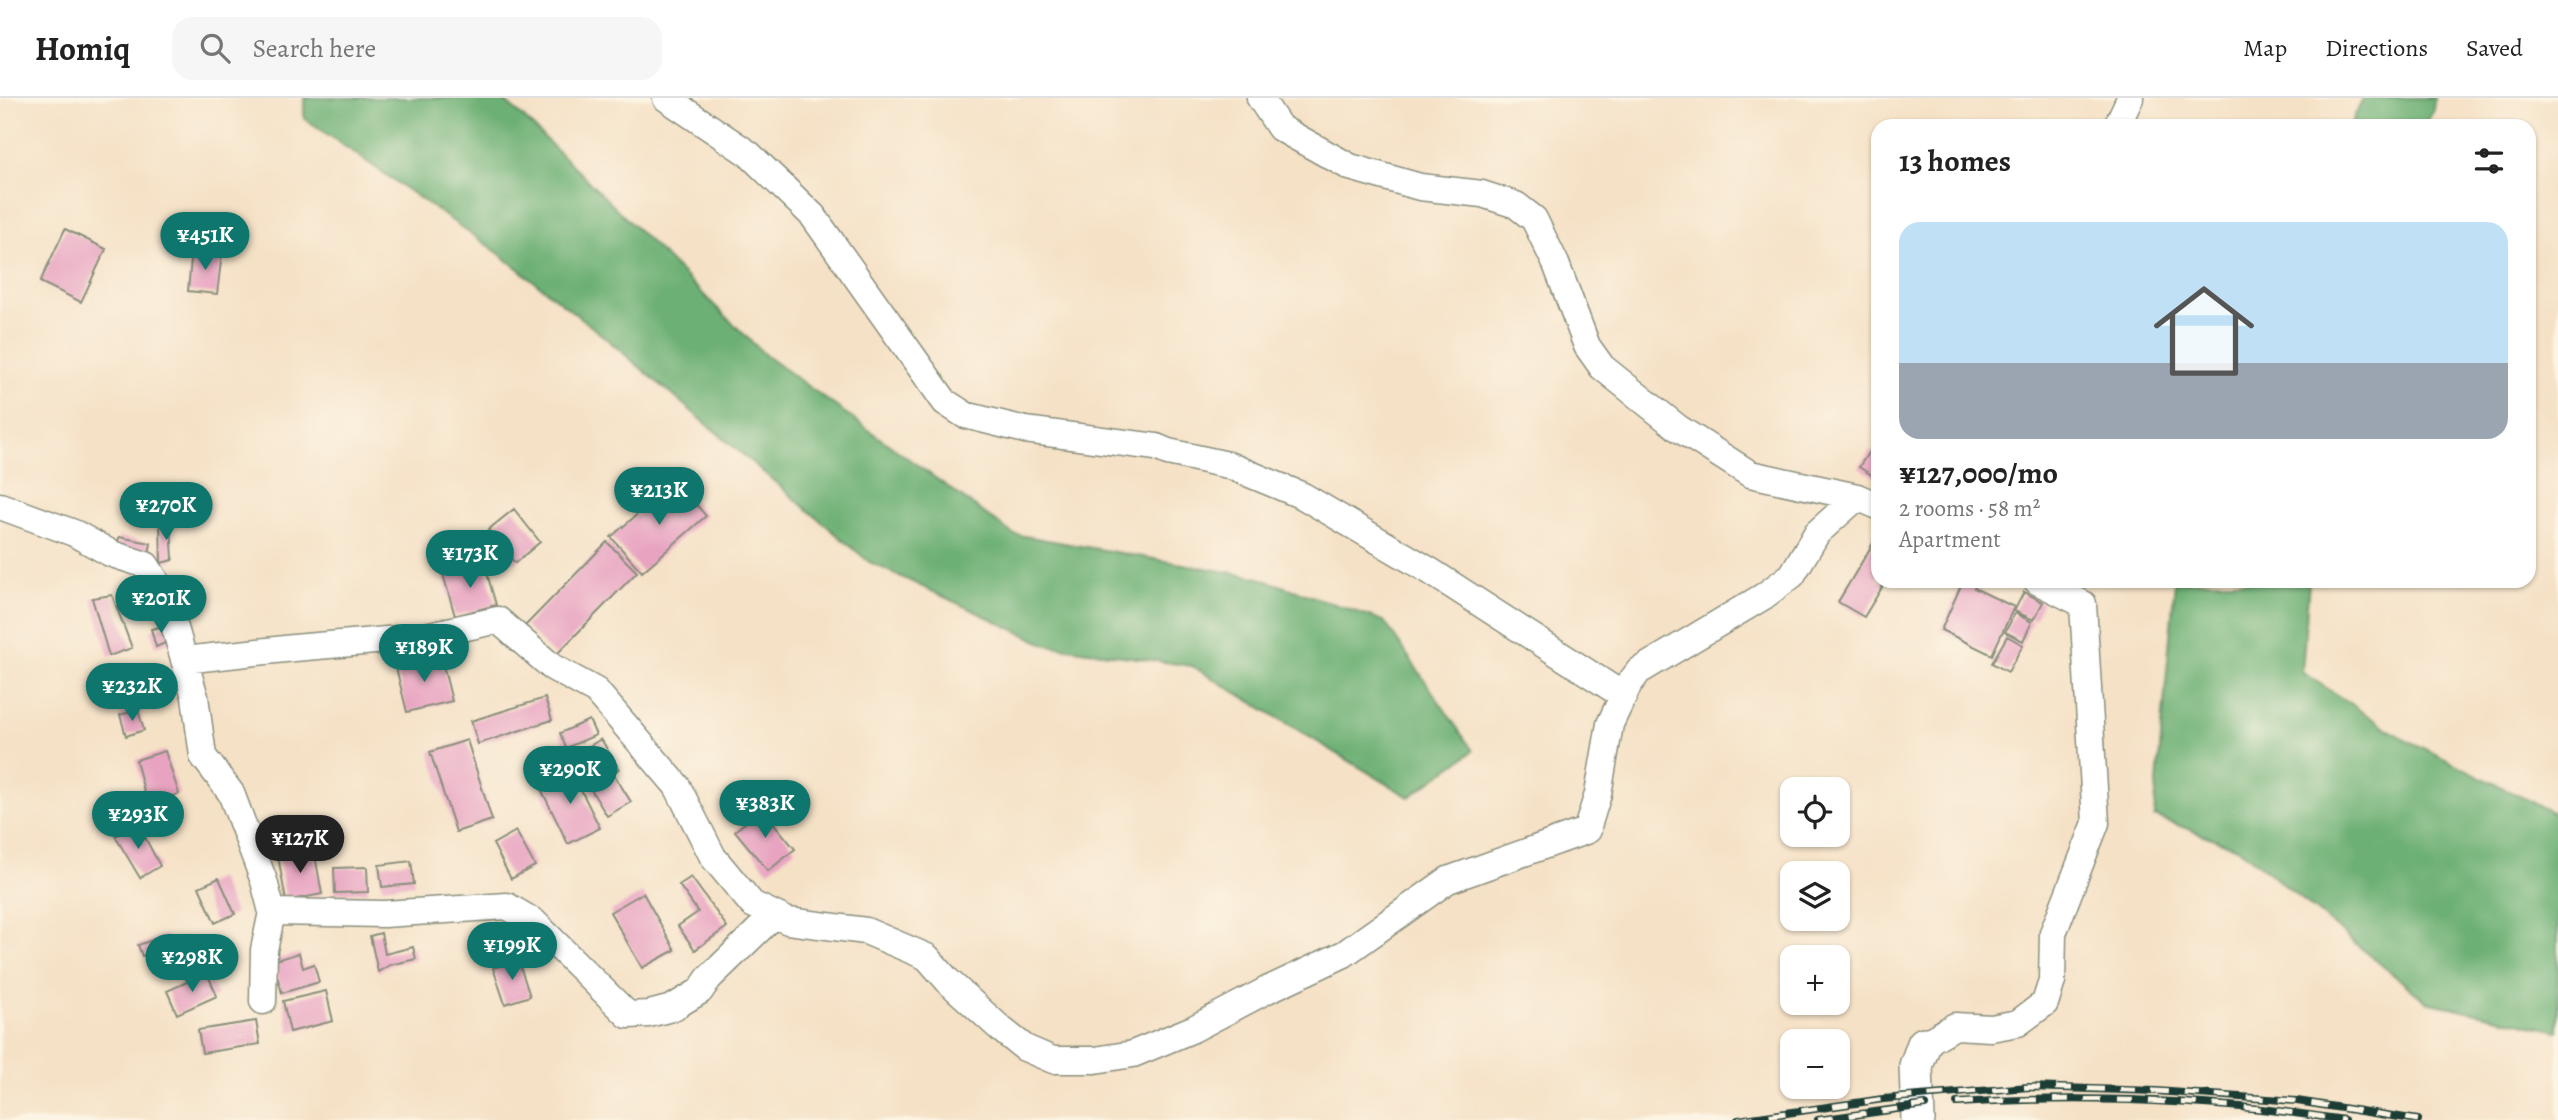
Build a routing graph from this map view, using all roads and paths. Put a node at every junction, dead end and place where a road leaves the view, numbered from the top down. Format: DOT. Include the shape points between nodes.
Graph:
graph roads {
  1 [pos="666,98"];
  2 [pos="1260,98"];
  3 [pos="2130,98"];
  4 [pos="2120,119"];
  5 [pos="1867,502"];
  6 [pos="0,506"];
  7 [pos="2051,588"];
  8 [pos="184,660"];
  9 [pos="1624,696"];
  10 [pos="272,912"];
  11 [pos="773,916"];
  12 [pos="263,1001"];
  13 [pos="1924,1044"];
  14 [pos="1918,1120"];
  1 -- 9 [label="street" via="749,154 813,216 945,402 965,415 1025,429 1156,447 1228,465 1303,496 1430,571"];
  2 -- 5 [label="street" via="1280,128 1350,167 1420,187 1482,194 1516,205 1534,219 1587,346 1602,367 1678,428 1750,474"];
  3 -- 4 [label="street"];
  5 -- 9 [label="street" via="1817,533 1792,575 1639,671"];
  6 -- 8 [label="street" via="146,565 166,597"];
  7 -- 13 [label="street" via="2083,604 2096,823 2053,933 2052,981 2045,1003 2018,1023 1991,1028 1955,1026"];
  8 -- 10 [label="street" via="195,697 203,756 231,793"];
  8 -- 11 [label="street" via="421,637 498,620 552,667 596,691 677,786 713,857 752,904"];
  9 -- 11 [label="street" via="1610,724 1588,830 1448,880 1344,954 1133,1054 1053,1060 1025,1048 1002,1030 927,957 866,931"];
  10 -- 11 [label="street" via="384,914 507,906 534,922 628,1015 672,1008 700,991"];
  10 -- 12 [label="street" via="264,950"];
  13 -- 14 [label="main road" via="1916,1066"];
}
